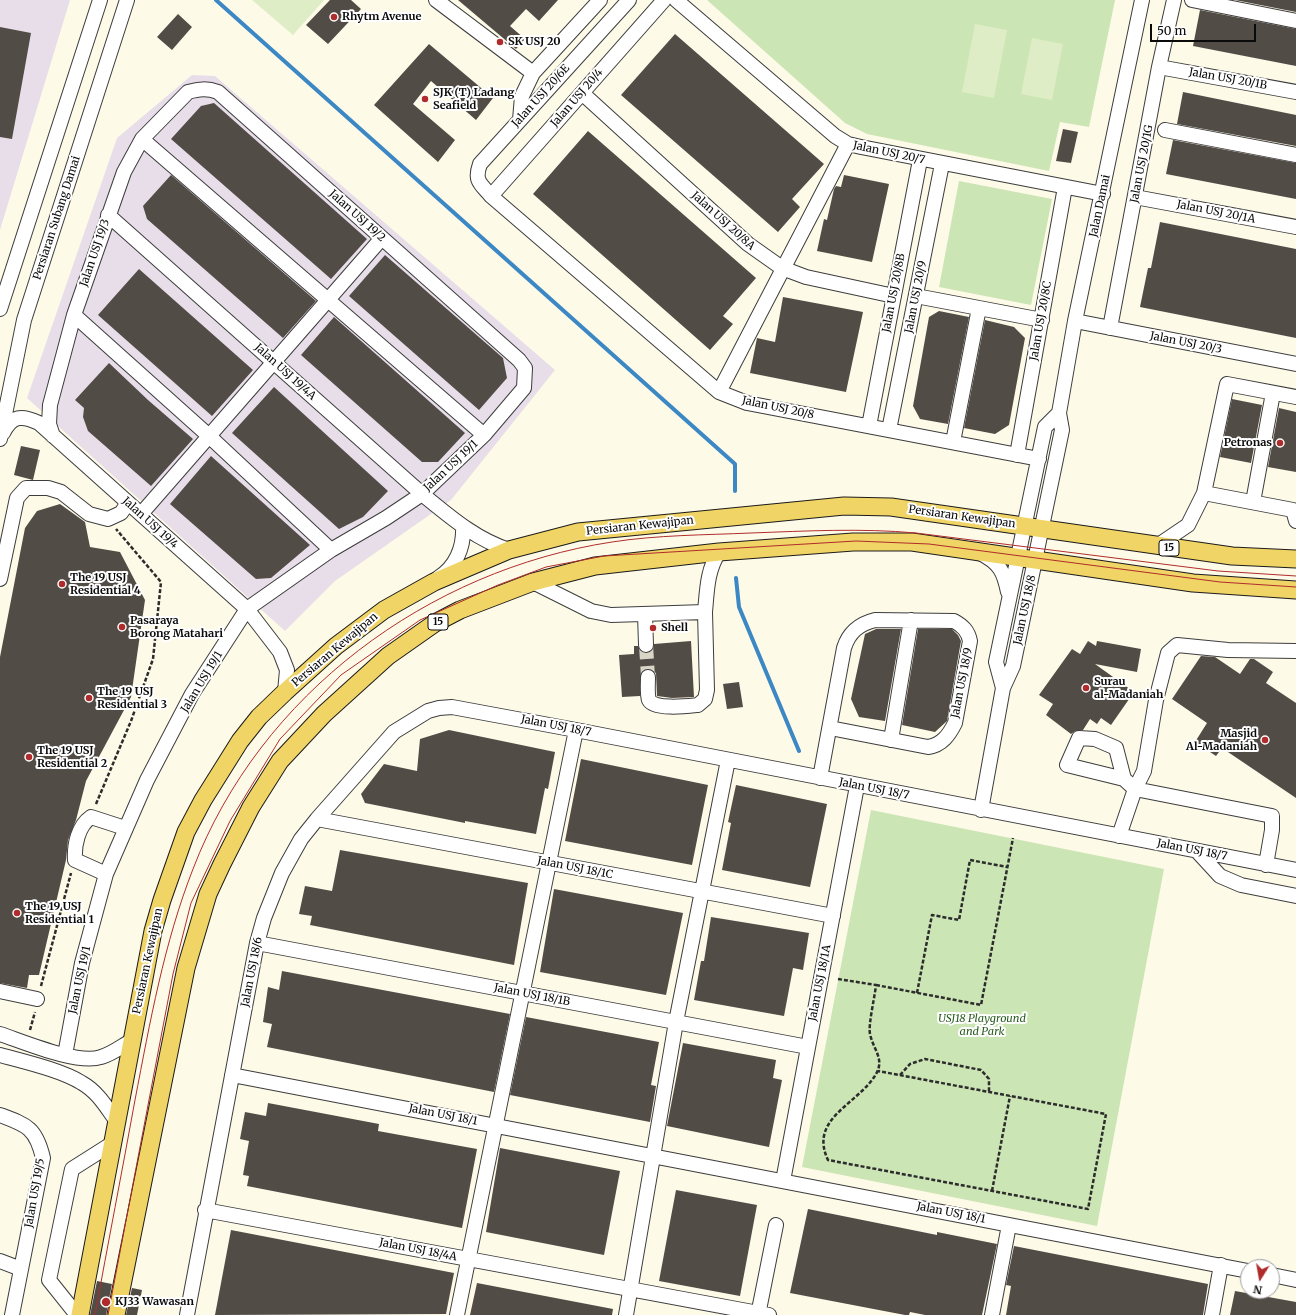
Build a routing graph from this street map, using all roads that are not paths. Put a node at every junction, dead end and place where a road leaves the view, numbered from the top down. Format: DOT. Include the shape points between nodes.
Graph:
graph roads {
  1 [pos="100,0"];
  2 [pos="127,0"];
  3 [pos="436,0"];
  4 [pos="600,0"];
  5 [pos="629,0"];
  6 [pos="664,0"];
  7 [pos="676,0"];
  8 [pos="1142,0"];
  9 [pos="1174,0"];
  10 [pos="1192,0"];
  11 [pos="1296,21"];
  12 [pos="1159,67"];
  13 [pos="533,73"];
  14 [pos="188,92"];
  15 [pos="1296,92"];
  16 [pos="582,93"];
  17 [pos="520,120"];
  18 [pos="1165,130"];
  19 [pos="142,139"];
  20 [pos="848,144"];
  21 [pos="1296,156"];
  22 [pos="920,160"];
  23 [pos="942,164"];
  24 [pos="1066,187"];
  25 [pos="1103,194"];
  26 [pos="491,196"];
  27 [pos="1135,197"];
  28 [pos="108,215"];
  29 [pos="1296,227"];
  30 [pos="382,238"];
  31 [pos="782,268"];
  32 [pos="894,296"];
  33 [pos="916,296"];
  34 [pos="328,300"];
  35 [pos="979,308"];
  36 [pos="0,309"];
  37 [pos="74,315"];
  38 [pos="1042,320"];
  39 [pos="1076,321"];
  40 [pos="1110,328"];
  41 [pos="519,360"];
  42 [pos="274,362"];
  43 [pos="1296,364"];
  44 [pos="719,392"];
  45 [pos="1273,393"];
  46 [pos="1296,397"];
  47 [pos="1059,413"];
  48 [pos="869,426"];
  49 [pos="889,430"];
  50 [pos="484,435"];
  51 [pos="53,436"];
  52 [pos="209,436"];
  53 [pos="0,439"];
  54 [pos="953,442"];
  55 [pos="1017,455"];
  56 [pos="1039,459"];
  57 [pos="1204,493"];
  58 [pos="422,494"];
  59 [pos="1253,502"];
  60 [pos="128,503"];
  61 [pos="1295,513"];
  62 [pos="140,514"];
  63 [pos="1024,526"];
  64 [pos="463,527"];
  65 [pos="1042,529"];
  66 [pos="1157,546"];
  67 [pos="331,550"];
  68 [pos="509,550"];
  69 [pos="719,552"];
  70 [pos="979,552"];
  71 [pos="1018,557"];
  72 [pos="1296,559"];
  73 [pos="1036,560"];
  74 [pos="0,579"];
  75 [pos="434,582"];
  76 [pos="533,582"];
  77 [pos="1296,590"];
  78 [pos="1010,599"];
  79 [pos="247,609"];
  80 [pos="705,612"];
  81 [pos="645,614"];
  82 [pos="911,620"];
  83 [pos="646,645"];
  84 [pos="1296,651"];
  85 [pos="648,677"];
  86 [pos="1003,688"];
  87 [pos="285,692"];
  88 [pos="452,707"];
  89 [pos="830,728"];
  90 [pos="576,730"];
  91 [pos="891,740"];
  92 [pos="728,760"];
  93 [pos="820,778"];
  94 [pos="1124,779"];
  95 [pos="857,786"];
  96 [pos="1135,789"];
  97 [pos="981,810"];
  98 [pos="318,819"];
  99 [pos="125,828"];
  100 [pos="1119,836"];
  101 [pos="1198,851"];
  102 [pos="549,862"];
  103 [pos="1266,864"];
  104 [pos="1296,870"];
  105 [pos="106,874"];
  106 [pos="702,892"];
  107 [pos="1296,896"];
  108 [pos="832,916"];
  109 [pos="257,943"];
  110 [pos="0,991"];
  111 [pos="522,993"];
  112 [pos="38,999"];
  113 [pos="676,1022"];
  114 [pos="0,1034"];
  115 [pos="131,1041"];
  116 [pos="808,1047"];
  117 [pos="0,1055"];
  118 [pos="65,1055"];
  119 [pos="232,1075"];
  120 [pos="0,1115"];
  121 [pos="117,1122"];
  122 [pos="495,1126"];
  123 [pos="113,1143"];
  124 [pos="654,1156"];
  125 [pos="782,1181"];
  126 [pos="205,1210"];
  127 [pos="776,1225"];
  128 [pos="1009,1225"];
  129 [pos="468,1259"];
  130 [pos="0,1261"];
  131 [pos="1221,1265"];
  132 [pos="21,1269"];
  133 [pos="1240,1269"];
  134 [pos="1280,1277"];
  135 [pos="1296,1280"];
  136 [pos="631,1289"];
  137 [pos="762,1314"];
  138 [pos="12,1315"];
  139 [pos="77,1315"];
  140 [pos="80,1315"];
  141 [pos="116,1315"];
  142 [pos="187,1315"];
  143 [pos="457,1315"];
  144 [pos="626,1315"];
  145 [pos="992,1315"];
  146 [pos="1212,1315"];
  1 -- 36 [label="street"];
  2 -- 53 [label="street, Persiaran Subang Damai" via="24,320"];
  3 -- 13 [label="street"];
  4 -- 13 [label="street"];
  5 -- 17 [label="street, Jalan USJ 20/6E"];
  6 -- 16 [label="street, Jalan USJ 20/4"];
  7 -- 20 [label="street, Jalan USJ 20/7" via="835,136"];
  8 -- 25 [label="street, Jalan Damai"];
  9 -- 12 [label="street, Jalan USJ 20/1G"];
  10 -- 11 [label="street"];
  12 -- 15 [label="street, Jalan USJ 20/1B"];
  12 -- 27 [label="street, Jalan USJ 20/1G"];
  13 -- 17 [label="street" via="522,96"];
  14 -- 19 [label="street, Jalan USJ 19/3"];
  14 -- 30 [label="street, Jalan USJ 19/2" via="208,89 218,92"];
  16 -- 26 [label="street, Jalan USJ 20/4"];
  16 -- 31 [label="street, Jalan USJ 20/8A" via="748,244"];
  17 -- 26 [label="street, Jalan USJ 20/6E" via="480,164 476,174 477,180"];
  18 -- 21 [label="street"];
  19 -- 28 [label="street, Jalan USJ 19/3" via="124,172"];
  19 -- 34 [label="street"];
  20 -- 22 [label="street, Jalan USJ 20/7"];
  20 -- 31 [label="street"];
  22 -- 23 [label="street, Jalan USJ 20/7"];
  22 -- 32 [label="street, Jalan USJ 20/8B"];
  23 -- 24 [label="street, Jalan USJ 20/7"];
  23 -- 33 [label="street, Jalan USJ 20/9"];
  24 -- 25 [label="street, Jalan USJ 20/7"];
  24 -- 38 [label="street, Jalan USJ 20/8C"];
  25 -- 39 [label="street, Jalan Damai"];
  26 -- 44 [label="street, Jalan USJ 20/8"];
  27 -- 29 [label="street, Jalan USJ 20/1A"];
  27 -- 40 [label="street, Jalan USJ 20/1G"];
  28 -- 37 [label="street, Jalan USJ 19/3"];
  28 -- 42 [label="street, Jalan USJ 19/4A"];
  30 -- 34 [label="street"];
  30 -- 41 [label="street, Jalan USJ 19/2"];
  31 -- 32 [label="street, Jalan USJ 20/8A" via="806,277"];
  31 -- 44 [label="street"];
  32 -- 48 [label="street, Jalan USJ 20/8B"];
  33 -- 35 [label="street"];
  33 -- 49 [label="street, Jalan USJ 20/9"];
  34 -- 42 [label="street"];
  34 -- 50 [label="street"];
  35 -- 38 [label="street"];
  35 -- 54 [label="street"];
  37 -- 51 [label="street, Jalan USJ 19/3" via="50,405 49,424"];
  37 -- 52 [label="street"];
  38 -- 55 [label="street, Jalan USJ 20/8C"];
  39 -- 40 [label="street, Jalan USJ 20/3"];
  39 -- 47 [label="street, Jalan Damai"];
  40 -- 43 [label="street, Jalan USJ 20/3"];
  41 -- 50 [label="street, Jalan USJ 19/1" via="525,368 524,388"];
  42 -- 52 [label="street"];
  42 -- 58 [label="street, Jalan USJ 19/4A"];
  44 -- 48 [label="street, Jalan USJ 20/8" via="747,403"];
  45 -- 46 [label="street"];
  45 -- 57 [label="street" via="1227,384"];
  45 -- 59 [label="street"];
  47 -- 56 [label="street" via="1045,427"];
  47 -- 65 [label="street, Jalan Damai" via="1062,430"];
  48 -- 49 [label="street, Jalan USJ 20/8"];
  49 -- 54 [label="street, Jalan USJ 20/8"];
  50 -- 58 [label="street, Jalan USJ 19/1"];
  51 -- 53 [label="street, Jalan USJ 19/4" via="39,423 27,418 13,419 8,423"];
  51 -- 60 [label="street, Jalan USJ 19/4"];
  52 -- 62 [label="street"];
  52 -- 67 [label="street"];
  54 -- 55 [label="street, Jalan USJ 20/8"];
  55 -- 56 [label="street, Jalan USJ 20/8"];
  56 -- 63 [label="street"];
  57 -- 59 [label="street"];
  57 -- 66 [label="street" via="1188,524"];
  58 -- 64 [label="street, Jalan USJ 19/4A"];
  58 -- 67 [label="street, Jalan USJ 19/1"];
  59 -- 61 [label="street"];
  60 -- 62 [label="street, Jalan USJ 19/4"];
  60 -- 74 [label="street" via="121,513 108,519 89,514 61,492 48,488 26,488 17,498"];
  62 -- 79 [label="street, Jalan USJ 19/4"];
  63 -- 65 [label="main road, Persiaran Kewajipan / 15"];
  63 -- 68 [label="main road, Persiaran Kewajipan / 15" via="891,508 844,506 578,532"];
  63 -- 71 [label="street"];
  64 -- 68 [label="street, Jalan USJ 19/4A" via="492,544"];
  64 -- 75 [label="street" via="459,553 449,569"];
  65 -- 66 [label="main road, Persiaran Kewajipan / 15"];
  65 -- 73 [label="street, Jalan USJ 18/8"];
  66 -- 72 [label="main road, Persiaran Kewajipan / 15" via="1232,556"];
  67 -- 79 [label="street, Jalan USJ 19/1"];
  68 -- 75 [label="main road, Persiaran Kewajipan / 15"];
  69 -- 70 [label="main road, 15" via="853,542 912,542"];
  69 -- 76 [label="main road, 15" via="595,566"];
  69 -- 80 [label="street" via="709,576"];
  70 -- 71 [label="main road, 15"];
  70 -- 78 [label="street" via="991,558 1004,574"];
  71 -- 73 [label="main road, 15"];
  71 -- 78 [label="street, Jalan USJ 18/8"];
  73 -- 77 [label="main road, 15" via="1193,583"];
  73 -- 86 [label="street, Jalan USJ 18/8" via="1013,666"];
  75 -- 87 [label="main road, Persiaran Kewajipan / 15" via="384,610 336,646"];
  76 -- 81 [label="street" via="591,611 611,615"];
  76 -- 141 [label="main road, 15" via="460,610 414,637 388,656 324,714 280,761 251,807 208,894 186,968"];
  78 -- 86 [label="street, Jalan USJ 18/8" via="996,662"];
  79 -- 87 [label="street, Jalan USJ 19/4" via="280,652 287,670"];
  79 -- 99 [label="street, Jalan USJ 19/1" via="192,694"];
  80 -- 81 [label="street"];
  80 -- 85 [label="street" via="705,699 698,705 653,704 649,699"];
  81 -- 83 [label="street"];
  82 -- 89 [label="street, Jalan USJ 18/9" via="875,620 855,628 847,638"];
  82 -- 91 [label="street"];
  82 -- 91 [label="street, Jalan USJ 18/9" via="954,621 968,632 970,641 955,723 950,733 939,743 928,747"];
  84 -- 96 [label="street" via="1228,650 1177,645 1172,648 1168,653 1156,700 1144,771"];
  86 -- 97 [label="street, Jalan USJ 18/8"];
  87 -- 115 [label="main road, Persiaran Kewajipan / 15" via="258,717 240,741 202,800 186,832 153,931"];
  88 -- 90 [label="street, Jalan USJ 18/7"];
  88 -- 98 [label="street, Jalan USJ 18/6" via="428,711 394,732"];
  89 -- 91 [label="street, Jalan USJ 18/9"];
  89 -- 93 [label="street, Jalan USJ 18/9"];
  90 -- 92 [label="street, Jalan USJ 18/7"];
  90 -- 102 [label="street"];
  92 -- 93 [label="street, Jalan USJ 18/7"];
  92 -- 106 [label="street"];
  93 -- 95 [label="street, Jalan USJ 18/7"];
  94 -- 96 [label="street"];
  95 -- 97 [label="street, Jalan USJ 18/7"];
  95 -- 108 [label="street, Jalan USJ 18/1A"];
  96 -- 100 [label="street"];
  96 -- 103 [label="street" via="1272,816"];
  97 -- 100 [label="street, Jalan USJ 18/7"];
  98 -- 102 [label="street, Jalan USJ 18/1C"];
  98 -- 109 [label="street, Jalan USJ 18/6" via="301,839 282,873"];
  99 -- 105 [label="street, Jalan USJ 19/1"];
  99 -- 105 [label="street" via="90,817 84,822 74,850 75,860"];
  100 -- 101 [label="street, Jalan USJ 18/7"];
  101 -- 103 [label="street, Jalan USJ 18/7"];
  101 -- 107 [label="street" via="1220,876 1241,885"];
  102 -- 106 [label="street, Jalan USJ 18/1C"];
  102 -- 111 [label="street"];
  103 -- 104 [label="street, Jalan USJ 18/7"];
  105 -- 118 [label="street, Jalan USJ 19/1" via="82,963"];
  106 -- 108 [label="street, Jalan USJ 18/1C"];
  106 -- 113 [label="street"];
  108 -- 116 [label="street, Jalan USJ 18/1A"];
  109 -- 111 [label="street, Jalan USJ 18/1B"];
  109 -- 119 [label="street, Jalan USJ 18/6"];
  110 -- 112 [label="street"];
  111 -- 113 [label="street, Jalan USJ 18/1B"];
  111 -- 122 [label="street"];
  113 -- 116 [label="street, Jalan USJ 18/1B"];
  113 -- 124 [label="street"];
  114 -- 118 [label="street"];
  115 -- 118 [label="street" via="102,1057 91,1059"];
  115 -- 121 [label="main road, Persiaran Kewajipan / 15"];
  116 -- 125 [label="street, Jalan USJ 18/1A"];
  117 -- 121 [label="street" via="83,1083 102,1100"];
  119 -- 122 [label="street, Jalan USJ 18/1"];
  119 -- 126 [label="street, Jalan USJ 18/6"];
  120 -- 132 [label="street, Jalan USJ 19/5" via="25,1124 39,1140 43,1158"];
  121 -- 123 [label="main road, Persiaran Kewajipan"];
  122 -- 124 [label="street, Jalan USJ 18/1"];
  122 -- 129 [label="street"];
  123 -- 139 [label="street" via="72,1169 70,1176 49,1280"];
  123 -- 140 [label="main road, Persiaran Kewajipan"];
  124 -- 125 [label="street, Jalan USJ 18/1"];
  124 -- 136 [label="street"];
  125 -- 128 [label="street, Jalan USJ 18/1"];
  126 -- 129 [label="street, Jalan USJ 18/4A"];
  126 -- 142 [label="street, Jalan USJ 18/6"];
  127 -- 137 [label="street"];
  128 -- 131 [label="street, Jalan USJ 18/1"];
  128 -- 145 [label="street"];
  129 -- 136 [label="street, Jalan USJ 18/4A"];
  129 -- 143 [label="street"];
  130 -- 132 [label="street"];
  131 -- 133 [label="street, Jalan USJ 18/1"];
  131 -- 146 [label="street"];
  132 -- 138 [label="street, Jalan USJ 19/5"];
  134 -- 135 [label="street"];
  136 -- 137 [label="street, Jalan USJ 18/4A"];
  136 -- 144 [label="street"];
}
